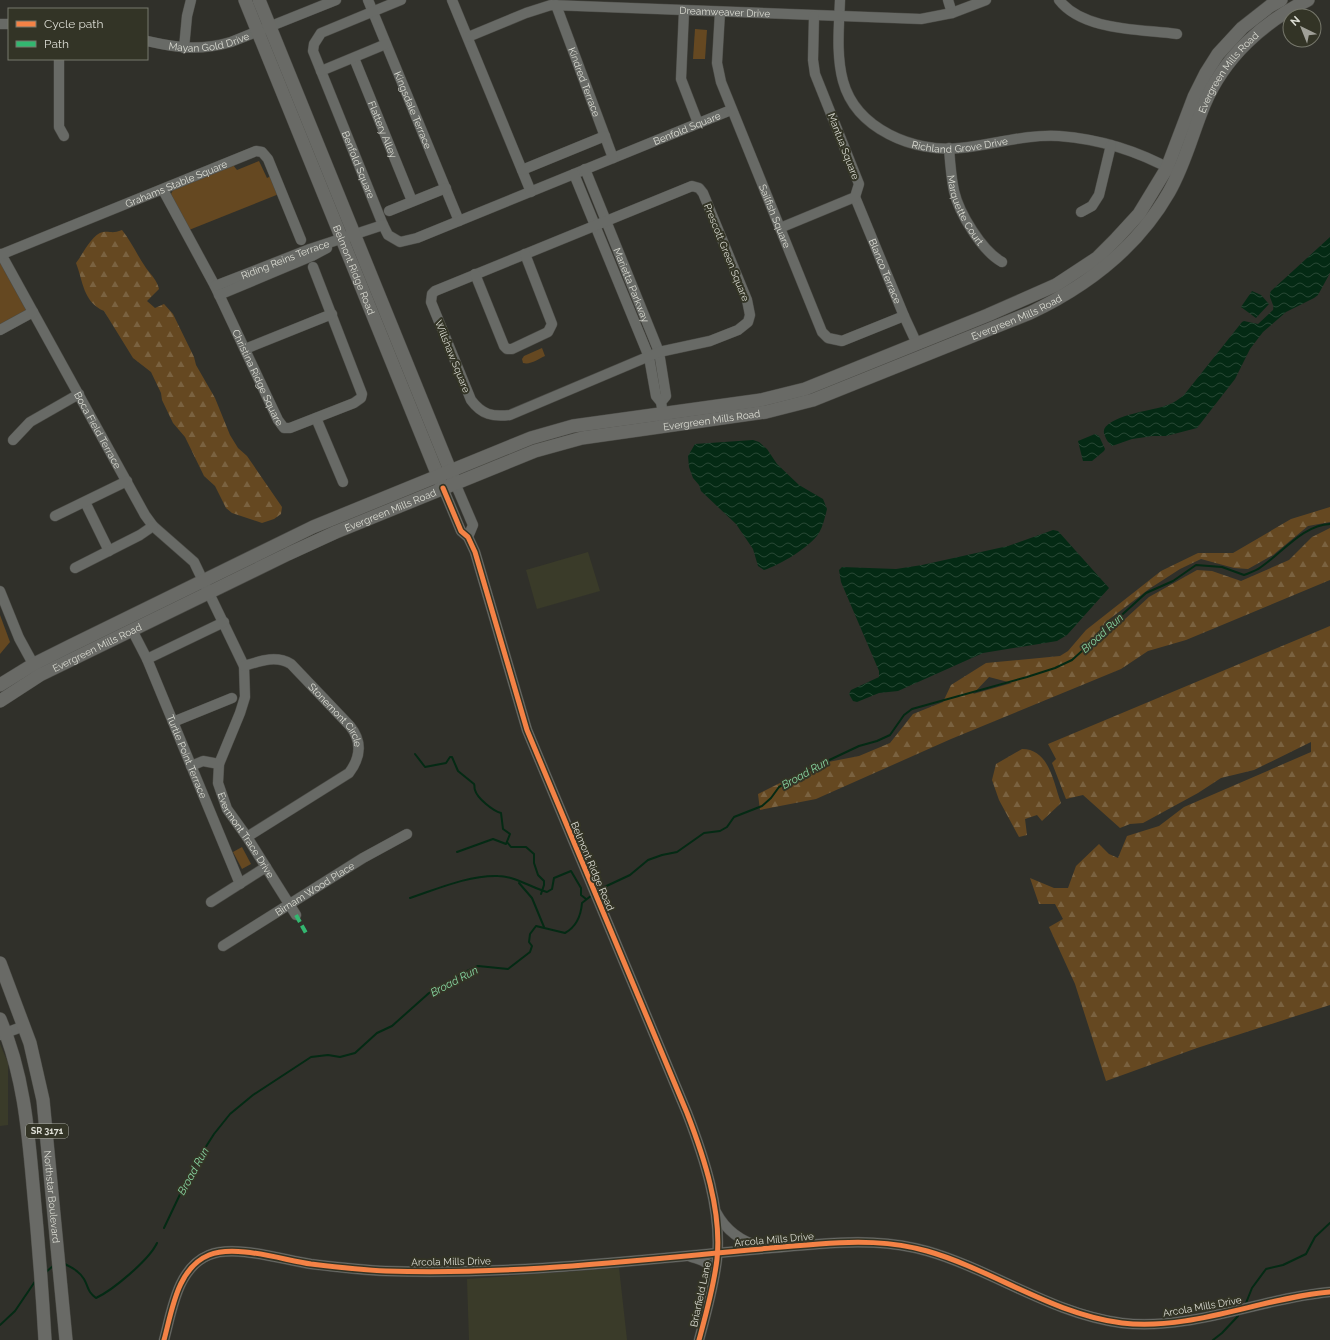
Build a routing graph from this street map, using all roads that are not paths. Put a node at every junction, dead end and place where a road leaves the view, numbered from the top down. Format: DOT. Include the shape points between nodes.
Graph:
graph roads {
  1 [pos="191,0"];
  2 [pos="245,0"];
  3 [pos="259,0"];
  4 [pos="336,0"];
  5 [pos="368,0"];
  6 [pos="401,0"];
  7 [pos="452,0"];
  8 [pos="840,0"];
  9 [pos="948,0"];
  10 [pos="986,0"];
  11 [pos="1059,0"];
  12 [pos="1281,0"];
  13 [pos="1308,0"];
  14 [pos="556,5"];
  15 [pos="373,11"];
  16 [pos="684,11"];
  17 [pos="720,12"];
  18 [pos="952,13"];
  19 [pos="814,16"];
  20 [pos="839,17"];
  21 [pos="264,29"];
  22 [pos="1177,34"];
  23 [pos="468,37"];
  24 [pos="148,41"];
  25 [pos="386,44"];
  26 [pos="184,48"];
  27 [pos="354,58"];
  28 [pos="59,60"];
  29 [pos="321,70"];
  30 [pos="732,110"];
  31 [pos="698,123"];
  32 [pos="64,136"];
  33 [pos="605,136"];
  34 [pos="1111,145"];
  35 [pos="949,148"];
  36 [pos="613,158"];
  37 [pos="585,169"];
  38 [pos="522,170"];
  39 [pos="1173,171"];
  40 [pos="574,174"];
  41 [pos="446,188"];
  42 [pos="163,190"];
  43 [pos="531,192"];
  44 [pos="855,197"];
  45 [pos="412,201"];
  46 [pos="389,211"];
  47 [pos="1081,212"];
  48 [pos="459,221"];
  49 [pos="606,221"];
  50 [pos="383,224"];
  51 [pos="596,225"];
  52 [pos="780,228"];
  53 [pos="354,234"];
  54 [pos="342,239"];
  55 [pos="301,240"];
  56 [pos="525,254"];
  57 [pos="1,255"];
  58 [pos="1002,262"];
  59 [pos="313,267"];
  60 [pos="476,274"];
  61 [pos="217,291"];
  62 [pos="33,312"];
  63 [pos="332,314"];
  64 [pos="904,316"];
  65 [pos="0,330"];
  66 [pos="917,344"];
  67 [pos="246,349"];
  68 [pos="659,352"];
  69 [pos="649,357"];
  70 [pos="80,394"];
  71 [pos="663,414"];
  72 [pos="316,418"];
  73 [pos="13,440"];
  74 [pos="447,480"];
  75 [pos="127,481"];
  76 [pos="343,482"];
  77 [pos="85,502"];
  78 [pos="55,516"];
  79 [pos="153,526"];
  80 [pos="109,551"];
  81 [pos="75,568"];
  82 [pos="207,587"];
  83 [pos="1,597"];
  84 [pos="224,622"];
  85 [pos="132,630"];
  86 [pos="147,659"];
  87 [pos="244,666"];
  88 [pos="37,670"];
  89 [pos="0,685"];
  90 [pos="232,698"];
  91 [pos="0,701"];
  92 [pos="173,722"];
  93 [pos="219,764"];
  94 [pos="191,766"];
  95 [pos="407,834"];
  96 [pos="247,837"];
  97 [pos="266,867"];
  98 [pos="240,884"];
  99 [pos="211,902"];
  100 [pos="289,904"];
  101 [pos="296,916"];
  102 [pos="223,946"];
  103 [pos="0,963"];
  104 [pos="0,1019"];
  105 [pos="24,1026"];
  106 [pos="3,1034"];
  107 [pos="715,1210"];
  108 [pos="766,1248"];
  109 [pos="717,1252"];
  110 [pos="683,1256"];
  111 [pos="714,1277"];
  112 [pos="1330,1292"];
  113 [pos="66,1337"];
  114 [pos="45,1340"];
  115 [pos="164,1340"];
  116 [pos="699,1340"];
  1 -- 26 [label="street"];
  2 -- 21 [label="main road, Belmont Ridge Road"];
  3 -- 21 [label="main road, Belmont Ridge Road"];
  4 -- 21 [label="street, Mayan Gold Drive"];
  5 -- 15 [label="street, Kingsdale Terrace"];
  6 -- 15 [label="street, Benfold Square"];
  7 -- 23 [label="street"];
  8 -- 20 [label="street, Richland Grove Drive"];
  9 -- 18 [label="street"];
  10 -- 18 [label="street, Dreamweaver Drive"];
  11 -- 22 [label="street" via="1072,13 1094,24"];
  12 -- 39 [label="main road, Evergreen Mills Road" via="1253,18 1218,54 1194,96"];
  13 -- 39 [label="main road, Evergreen Mills Road" via="1272,20 1231,59 1204,105 1187,155"];
  14 -- 16 [label="street, Dreamweaver Drive"];
  14 -- 23 [label="street, Dreamweaver Drive" via="540,8"];
  14 -- 33 [label="street, Kindred Terrace"];
  15 -- 25 [label="street, Kingsdale Terrace"];
  15 -- 29 [label="street, Benfold Square" via="318,36 313,52"];
  16 -- 17 [label="street, Dreamweaver Drive"];
  16 -- 31 [label="street" via="682,79"];
  17 -- 19 [label="street, Dreamweaver Drive"];
  17 -- 30 [label="street, Sailfish Square" via="717,63"];
  18 -- 20 [label="street, Dreamweaver Drive" via="921,19"];
  19 -- 20 [label="street, Dreamweaver Drive"];
  19 -- 44 [label="street, Mantua Square" via="814,67 858,178"];
  20 -- 35 [label="street, Richland Grove Drive" via="838,53 843,83 851,99 864,115 877,128 896,139 934,148"];
  21 -- 26 [label="street, Mayan Gold Drive" via="213,48"];
  21 -- 53 [label="main road, Belmont Ridge Road"];
  21 -- 54 [label="main road, Belmont Ridge Road"];
  23 -- 38 [label="street"];
  24 -- 26 [label="street, Mayan Gold Drive"];
  25 -- 27 [label="street"];
  25 -- 41 [label="street, Kingsdale Terrace"];
  27 -- 29 [label="street"];
  27 -- 45 [label="street, Flattery Alley"];
  28 -- 32 [label="street" via="59,127"];
  29 -- 50 [label="street, Benfold Square"];
  30 -- 31 [label="street, Benfold Square"];
  30 -- 52 [label="street, Sailfish Square"];
  31 -- 36 [label="street, Benfold Square"];
  33 -- 36 [label="street, Kindred Terrace"];
  33 -- 38 [label="street"];
  34 -- 35 [label="street, Richland Grove Drive" via="1058,136"];
  34 -- 39 [label="street, Richland Grove Drive" via="1138,153"];
  34 -- 47 [label="street" via="1099,195 1092,206"];
  35 -- 58 [label="street, Marquette Court" via="954,192 961,209 993,257"];
  36 -- 37 [label="street, Benfold Square"];
  37 -- 40 [label="street, Benfold Square"];
  37 -- 49 [label="street, Marietta Parkway"];
  38 -- 43 [label="street"];
  39 -- 66 [label="main road, Evergreen Mills Road" via="1124,231 1096,258 1070,277 1040,294"];
  39 -- 71 [label="main road, Evergreen Mills Road" via="1159,208 1132,241 1095,275 1061,298 813,400 766,412"];
  40 -- 43 [label="street, Benfold Square"];
  40 -- 51 [label="street, Marietta Parkway"];
  41 -- 45 [label="street"];
  41 -- 48 [label="street, Kingsdale Terrace"];
  42 -- 55 [label="street, Grahams Stable Square" via="256,151 262,152 268,159"];
  42 -- 57 [label="street, Grahams Stable Square"];
  42 -- 61 [label="street, Christina Ridge Square"];
  43 -- 48 [label="street, Benfold Square"];
  44 -- 52 [label="street"];
  44 -- 64 [label="street, Blanco Terrace"];
  45 -- 46 [label="street"];
  48 -- 50 [label="street, Benfold Square" via="400,242 388,235"];
  49 -- 51 [label="street, Willshaw Square"];
  49 -- 68 [label="street, Marietta Parkway"];
  49 -- 68 [label="street, Prescott Green Square" via="692,186 699,188 747,300 750,315 748,322 738,330 710,341"];
  50 -- 53 [label="street, Riding Reins Terrace"];
  51 -- 56 [label="street, Willshaw Square"];
  51 -- 69 [label="street, Marietta Parkway"];
  52 -- 64 [label="street, Sailfish Square" via="822,332 828,338 842,341"];
  53 -- 54 [label="street, Riding Reins Terrace"];
  53 -- 74 [label="main road, Belmont Ridge Road"];
  54 -- 61 [label="street, Riding Reins Terrace" via="312,256"];
  54 -- 74 [label="main road, Belmont Ridge Road"];
  56 -- 60 [label="street, Willshaw Square"];
  56 -- 60 [label="street" via="552,324 548,332 512,349 504,346"];
  57 -- 62 [label="street, Boca Field Terrace"];
  59 -- 63 [label="street, Christina Ridge Square"];
  60 -- 69 [label="street, Willshaw Square" via="435,291 431,299 471,400 477,408 487,414 497,417 510,415"];
  61 -- 67 [label="street, Christina Ridge Square"];
  62 -- 65 [label="street"];
  62 -- 70 [label="street, Boca Field Terrace"];
  63 -- 67 [label="street"];
  63 -- 72 [label="street, Christina Ridge Square" via="362,394 358,401"];
  64 -- 66 [label="street, Blanco Terrace"];
  66 -- 71 [label="main road, Evergreen Mills Road" via="805,389 781,396"];
  67 -- 72 [label="street, Christina Ridge Square" via="280,425 290,428"];
  68 -- 69 [label="street, Willshaw Square"];
  68 -- 71 [label="street, Marietta Parkway" via="666,396"];
  69 -- 71 [label="street, Marietta Parkway" via="656,396"];
  70 -- 73 [label="street" via="30,422"];
  70 -- 75 [label="street, Boca Field Terrace"];
  71 -- 74 [label="main road, Evergreen Mills Road" via="549,446"];
  72 -- 76 [label="street"];
  74 -- 82 [label="main road, Evergreen Mills Road" via="313,528"];
  74 -- 107 [label="street, Belmont Ridge Road" via="473,525 468,537 480,566 521,712 694,1130 707,1171"];
  75 -- 77 [label="street"];
  75 -- 79 [label="street, Boca Field Terrace"];
  77 -- 78 [label="street"];
  77 -- 80 [label="street"];
  79 -- 80 [label="street"];
  79 -- 82 [label="street, Boca Field Terrace" via="194,562"];
  80 -- 81 [label="street"];
  82 -- 84 [label="street, Evermont Trace Drive"];
  82 -- 85 [label="main road, Evergreen Mills Road"];
  82 -- 88 [label="main road, Evergreen Mills Road"];
  83 -- 88 [label="street"];
  84 -- 86 [label="street"];
  84 -- 87 [label="street, Evermont Trace Drive"];
  85 -- 86 [label="street, Turtle Point Terrace"];
  85 -- 88 [label="main road, Evergreen Mills Road"];
  86 -- 92 [label="street, Turtle Point Terrace"];
  87 -- 93 [label="street, Evermont Trace Drive" via="246,687 243,706"];
  87 -- 96 [label="street, Stonemont Circle" via="271,659 291,664 350,726 357,737 359,750 356,763 349,773"];
  88 -- 89 [label="main road, Evergreen Mills Road"];
  88 -- 91 [label="main road, Evergreen Mills Road"];
  90 -- 92 [label="street"];
  92 -- 94 [label="street, Turtle Point Terrace"];
  93 -- 94 [label="street" via="203,761"];
  93 -- 96 [label="street, Evermont Trace Drive" via="218,783 223,801"];
  94 -- 98 [label="street, Turtle Point Terrace"];
  95 -- 100 [label="street, Birnam Wood Place"];
  96 -- 97 [label="street, Evermont Trace Drive"];
  97 -- 98 [label="street"];
  97 -- 100 [label="street, Evermont Trace Drive"];
  98 -- 99 [label="street"];
  100 -- 101 [label="street, Evermont Trace Drive"];
  100 -- 102 [label="street, Birnam Wood Place"];
  103 -- 105 [label="main road, Northstar Boulevard / SR 3171"];
  104 -- 106 [label="main road, Northstar Boulevard / SR 3171"];
  105 -- 106 [label="street"];
  105 -- 113 [label="main road, Northstar Boulevard / SR 3171" via="46,1116"];
  106 -- 114 [label="main road, Northstar Boulevard / SR 3171" via="17,1069 25,1107 39,1244"];
  107 -- 108 [label="street" via="724,1224 738,1237"];
  107 -- 109 [label="street, Belmont Ridge Road"];
  108 -- 109 [label="street, Arcola Mills Drive"];
  108 -- 112 [label="street, Arcola Mills Drive" via="847,1241 901,1245 928,1251 1064,1307 1122,1323 1158,1323 1201,1318"];
  109 -- 110 [label="street, Arcola Mills Drive"];
  109 -- 111 [label="street, Briarfield Lane"];
  110 -- 111 [label="street" via="708,1263"];
  110 -- 115 [label="street, Arcola Mills Drive" via="576,1266 431,1272 357,1269 232,1250 216,1252 201,1259 186,1275 177,1292"];
  111 -- 116 [label="street, Briarfield Lane"];
}
